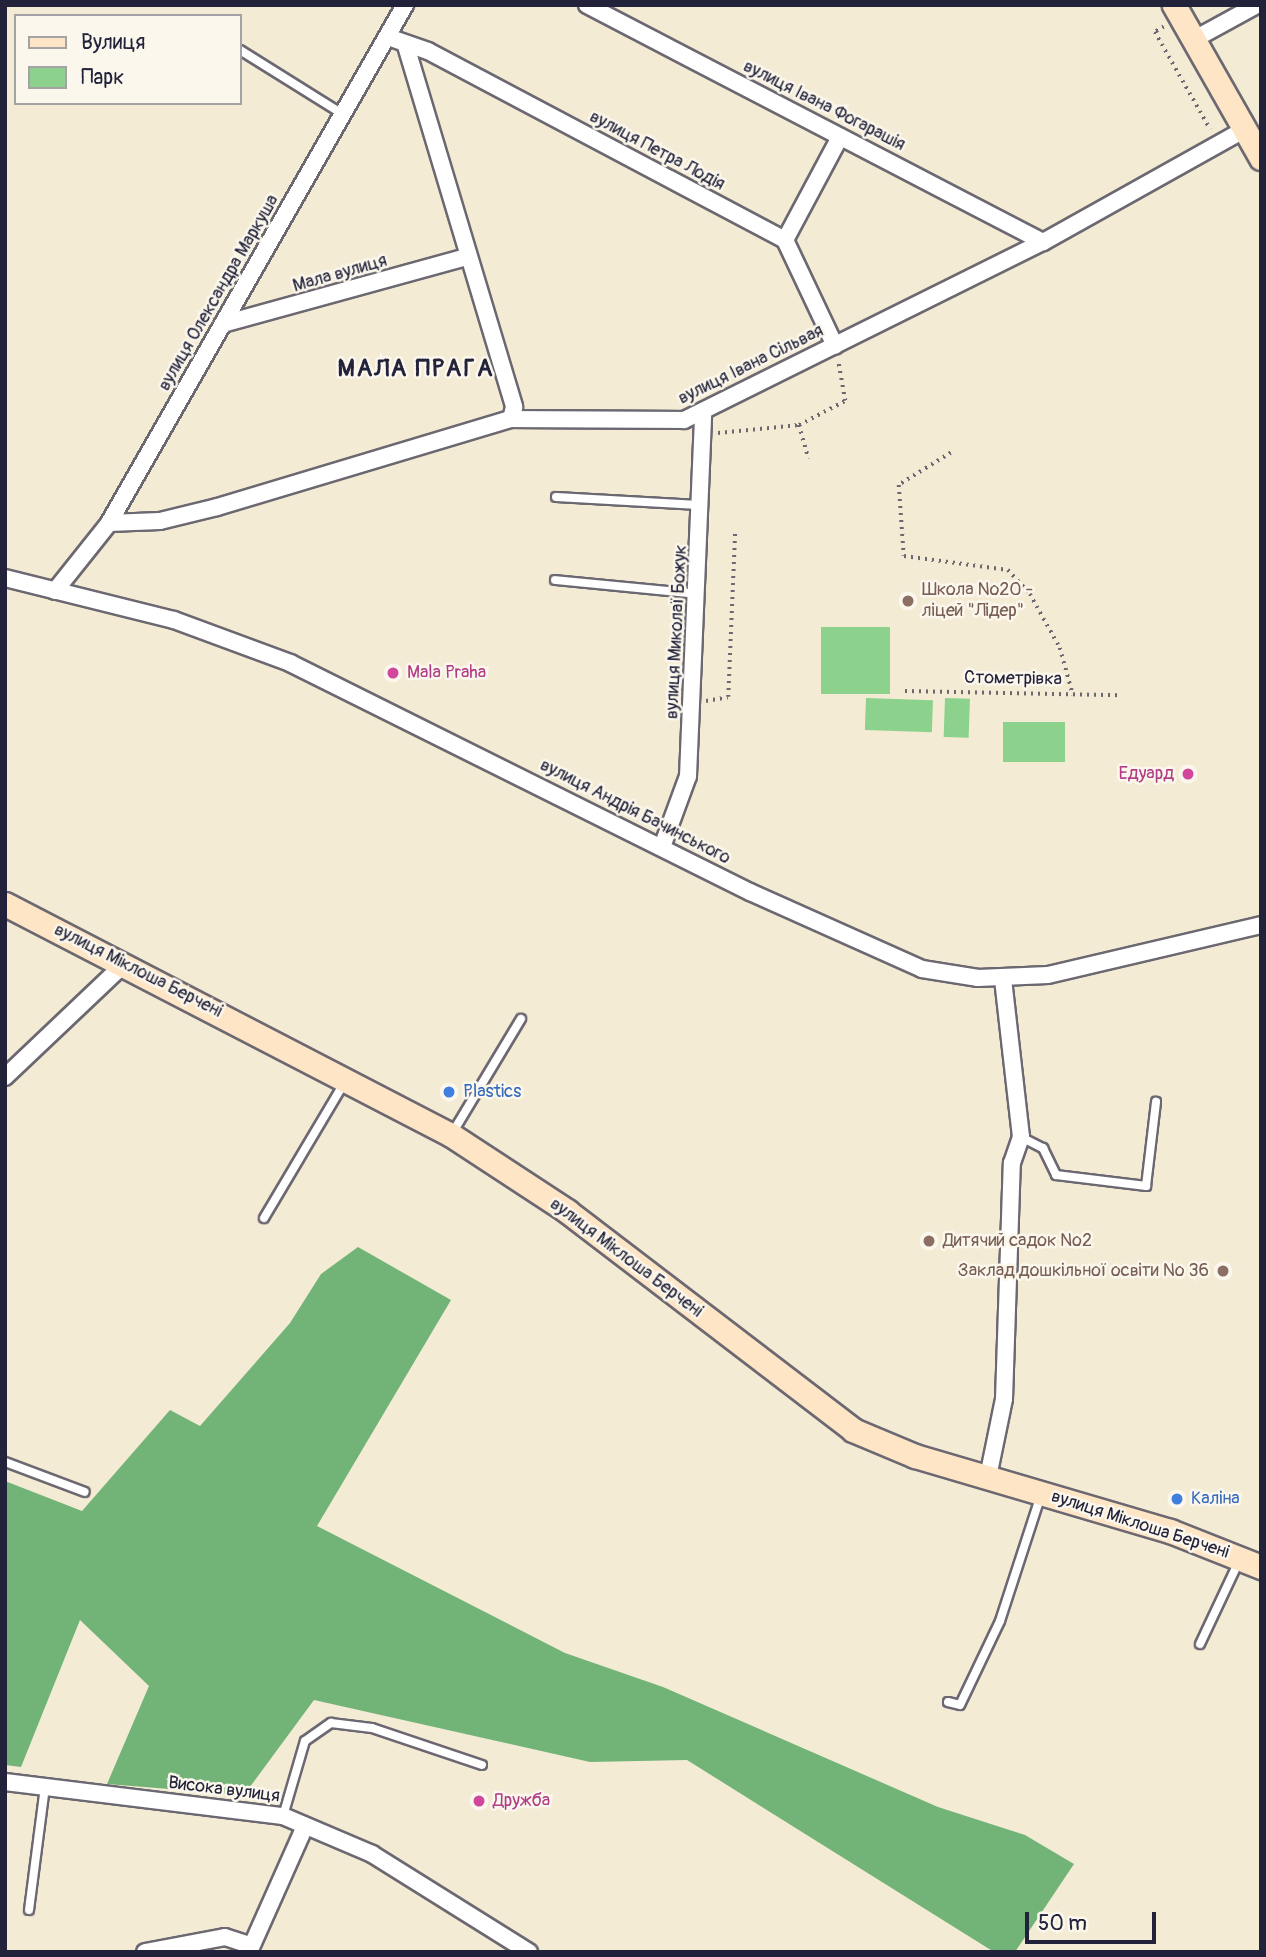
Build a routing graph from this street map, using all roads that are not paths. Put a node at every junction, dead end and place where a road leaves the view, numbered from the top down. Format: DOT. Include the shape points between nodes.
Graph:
graph roads {
  1 [pos="405,5"];
  2 [pos="587,5"];
  3 [pos="1174,5"];
  4 [pos="1257,5"];
  5 [pos="388,37"];
  6 [pos="1193,40"];
  7 [pos="406,46"];
  8 [pos="242,51"];
  9 [pos="344,114"];
  10 [pos="1245,130"];
  11 [pos="840,137"];
  12 [pos="1261,158"];
  13 [pos="785,240"];
  14 [pos="1043,242"];
  15 [pos="467,257"];
  16 [pos="223,324"];
  17 [pos="835,346"];
  18 [pos="703,413"];
  19 [pos="512,419"];
  20 [pos="556,497"];
  21 [pos="702,505"];
  22 [pos="110,523"];
  23 [pos="5,578"];
  24 [pos="555,580"];
  25 [pos="55,591"];
  26 [pos="700,594"];
  27 [pos="662,847"];
  28 [pos="5,904"];
  29 [pos="1261,925"];
  30 [pos="124,964"];
  31 [pos="1003,978"];
  32 [pos="522,1019"];
  33 [pos="5,1077"];
  34 [pos="347,1077"];
  35 [pos="1156,1102"];
  36 [pos="451,1135"];
  37 [pos="1021,1137"];
  38 [pos="264,1218"];
  39 [pos="5,1462"];
  40 [pos="988,1477"];
  41 [pos="85,1492"];
  42 [pos="1041,1492"];
  43 [pos="1250,1562"];
  44 [pos="1200,1644"];
  45 [pos="948,1702"];
  46 [pos="482,1765"];
  47 [pos="5,1782"];
  48 [pos="45,1787"];
  49 [pos="283,1816"];
  50 [pos="305,1826"];
  51 [pos="29,1910"];
  52 [pos="249,1948"];
  53 [pos="145,1952"];
  54 [pos="529,1952"];
  1 -- 5 [label="street, вулиця Олександра Маркуша"];
  2 -- 11 [label="street, вулиця Івана Фогарашія"];
  3 -- 6 [label="street"];
  4 -- 6 [label="street"];
  5 -- 7 [label="street, вулиця Петра Лодія"];
  5 -- 9 [label="street, вулиця Олександра Маркуша"];
  6 -- 10 [label="street"];
  7 -- 13 [label="street, вулиця Петра Лодія" via="428,51"];
  7 -- 15 [label="street"];
  8 -- 9 [label="lane"];
  9 -- 16 [label="street, вулиця Олександра Маркуша"];
  10 -- 12 [label="street"];
  10 -- 14 [label="street, вулиця Івана Сільвая"];
  11 -- 13 [label="street"];
  11 -- 14 [label="street, вулиця Івана Фогарашія"];
  13 -- 17 [label="street"];
  14 -- 17 [label="street, вулиця Івана Сільвая"];
  15 -- 16 [label="street, Мала вулиця"];
  15 -- 19 [label="street" via="514,407"];
  16 -- 22 [label="street, вулиця Олександра Маркуша"];
  17 -- 18 [label="street, вулиця Івана Сільвая"];
  18 -- 19 [label="street, вулиця Івана Сільвая" via="650,424"];
  18 -- 21 [label="street, вулиця Миколаї Божук"];
  19 -- 22 [label="street, вулиця Івана Сільвая" via="217,507 160,521"];
  20 -- 21 [label="lane"];
  21 -- 26 [label="street, вулиця Миколаї Божук"];
  22 -- 25 [label="street, вулиця Олександра Маркуша"];
  23 -- 25 [label="street, вулиця Андрія Бачинського"];
  24 -- 26 [label="lane"];
  25 -- 27 [label="street, вулиця Андрія Бачинського" via="174,620 290,663"];
  26 -- 27 [label="street, вулиця Миколаї Божук" via="688,776"];
  27 -- 31 [label="street, вулиця Андрія Бачинського" via="898,962"];
  28 -- 30 [label="street, вулиця Міклоша Берчені"];
  29 -- 31 [label="street, вулиця Андрія Бачинського" via="1048,975"];
  30 -- 33 [label="street"];
  30 -- 34 [label="street, вулиця Міклоша Берчені"];
  31 -- 37 [label="street"];
  32 -- 36 [label="lane"];
  34 -- 36 [label="street, вулиця Міклоша Берчені"];
  34 -- 38 [label="lane"];
  35 -- 37 [label="lane" via="1146,1186 1056,1175 1043,1148"];
  36 -- 40 [label="street, вулиця Міклоша Берчені" via="567,1211 829,1416 900,1450"];
  37 -- 40 [label="street" via="1012,1163 1004,1399"];
  39 -- 41 [label="lane"];
  40 -- 42 [label="street, вулиця Міклоша Берчені"];
  42 -- 43 [label="street, вулиця Міклоша Берчені"];
  42 -- 45 [label="lane" via="1000,1621 960,1705"];
  43 -- 44 [label="lane"];
  46 -- 49 [label="lane" via="372,1728 331,1723 305,1741"];
  47 -- 48 [label="street, Висока вулиця"];
  48 -- 49 [label="street, Висока вулиця"];
  48 -- 51 [label="lane"];
  49 -- 50 [label="street, Висока вулиця"];
  50 -- 52 [label="street"];
  50 -- 54 [label="street, Висока вулиця" via="372,1854"];
  52 -- 53 [label="street" via="225,1937"];
}
